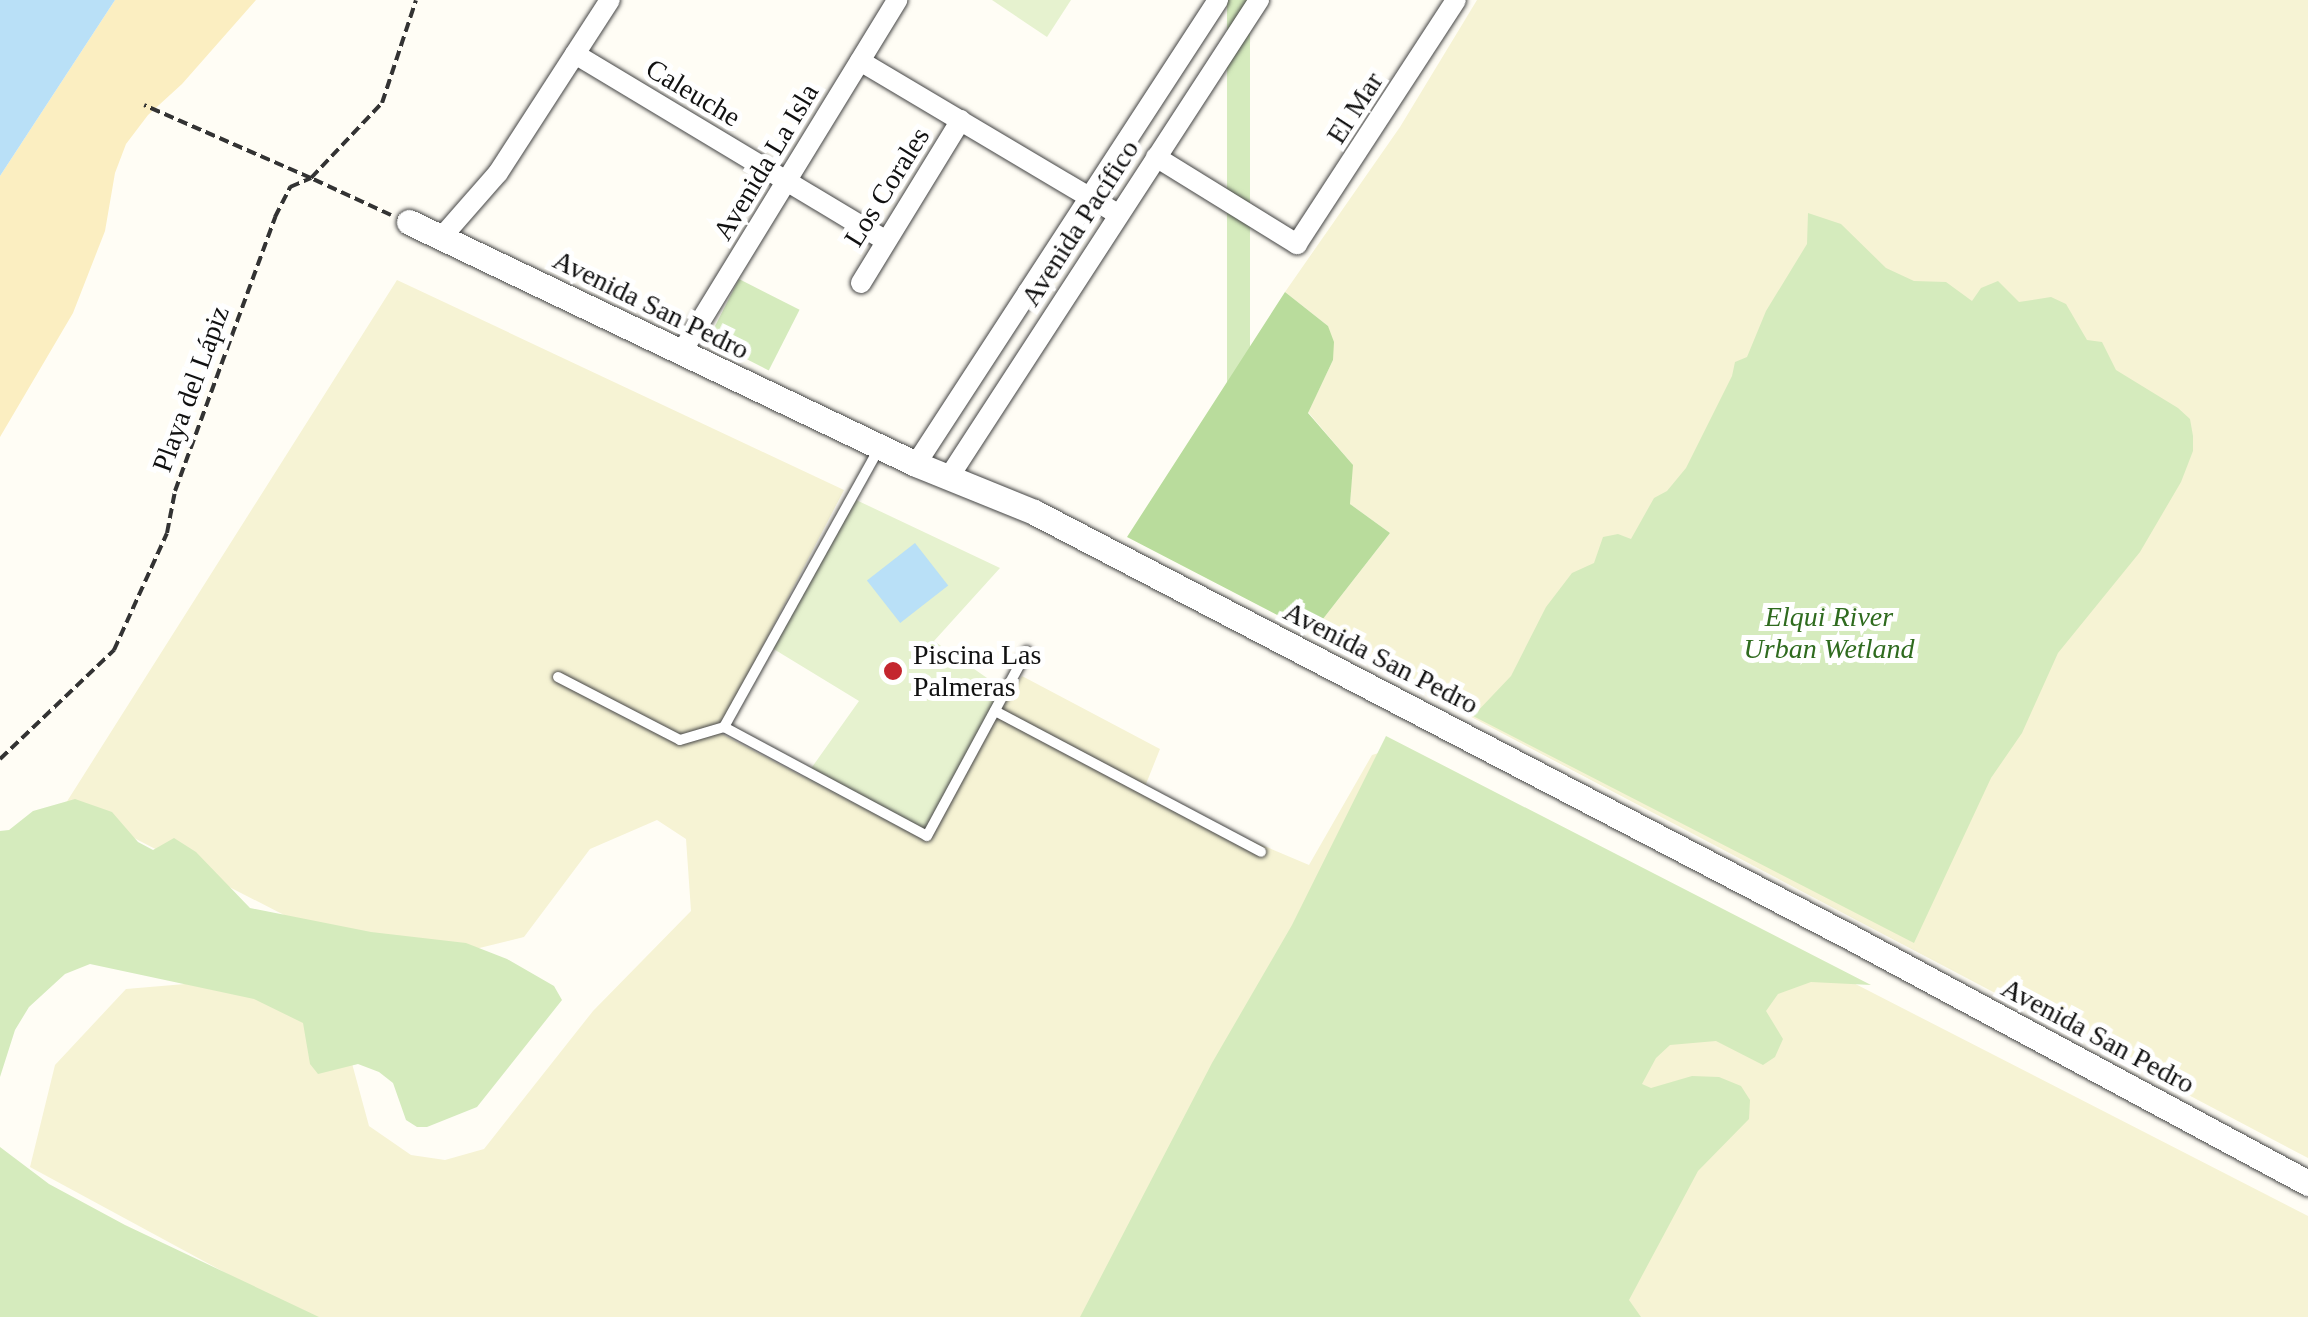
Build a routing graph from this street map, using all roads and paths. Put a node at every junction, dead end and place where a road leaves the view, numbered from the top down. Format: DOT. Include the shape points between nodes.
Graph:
graph roads {
  1 [pos="416,0"];
  2 [pos="610,0"];
  3 [pos="898,0"];
  4 [pos="1218,0"];
  5 [pos="1456,0"];
  6 [pos="1254,2"];
  7 [pos="576,54"];
  8 [pos="860,61"];
  9 [pos="144,105"];
  10 [pos="961,120"];
  11 [pos="1156,157"];
  12 [pos="311,178"];
  13 [pos="786,182"];
  14 [pos="1090,197"];
  15 [pos="1118,214"];
  16 [pos="409,222"];
  17 [pos="441,238"];
  18 [pos="886,240"];
  19 [pos="860,282"];
  20 [pos="681,353"];
  21 [pos="880,447"];
  22 [pos="916,464"];
  23 [pos="949,477"];
  24 [pos="1027,651"];
  25 [pos="558,677"];
  26 [pos="995,711"];
  27 [pos="724,727"];
  28 [pos="0,759"];
  29 [pos="1261,852"];
  30 [pos="2308,1183"];
  1 -- 12 [label="path, Playa del Lápiz" via="382,103"];
  2 -- 7 [label="street"];
  3 -- 8 [label="street, Avenida La Isla"];
  4 -- 14 [label="street, Avenida Pacífico"];
  5 -- 11 [label="street, El Mar" via="1297,244"];
  6 -- 11 [label="street, Avenida Pacífico"];
  7 -- 13 [label="street, Caleuche"];
  7 -- 17 [label="street" via="498,173"];
  8 -- 10 [label="street, Los Corales"];
  8 -- 13 [label="street, Avenida La Isla"];
  9 -- 12 [label="path"];
  10 -- 14 [label="street, Los Corales"];
  10 -- 18 [label="street, Los Corales"];
  11 -- 15 [label="street, Avenida Pacífico"];
  12 -- 16 [label="path"];
  12 -- 28 [label="path, Playa del Lápiz" via="290,187 275,217 175,491 167,533 114,650"];
  13 -- 18 [label="street, Caleuche"];
  13 -- 20 [label="street, Avenida La Isla"];
  14 -- 15 [label="street, Los Corales"];
  14 -- 22 [label="street, Avenida Pacífico"];
  15 -- 23 [label="street, Avenida Pacífico"];
  16 -- 17 [label="street, Avenida San Pedro"];
  17 -- 20 [label="street, Avenida San Pedro"];
  18 -- 19 [label="street, Los Corales"];
  20 -- 21 [label="street, Avenida San Pedro"];
  21 -- 22 [label="street, Avenida San Pedro"];
  21 -- 27 [label="lane"];
  22 -- 23 [label="street, Avenida San Pedro"];
  23 -- 30 [label="street, Avenida San Pedro" via="1034,512 1369,685"];
  24 -- 26 [label="lane"];
  25 -- 27 [label="lane" via="680,740"];
  26 -- 27 [label="lane" via="927,836"];
  26 -- 29 [label="lane"];
}
